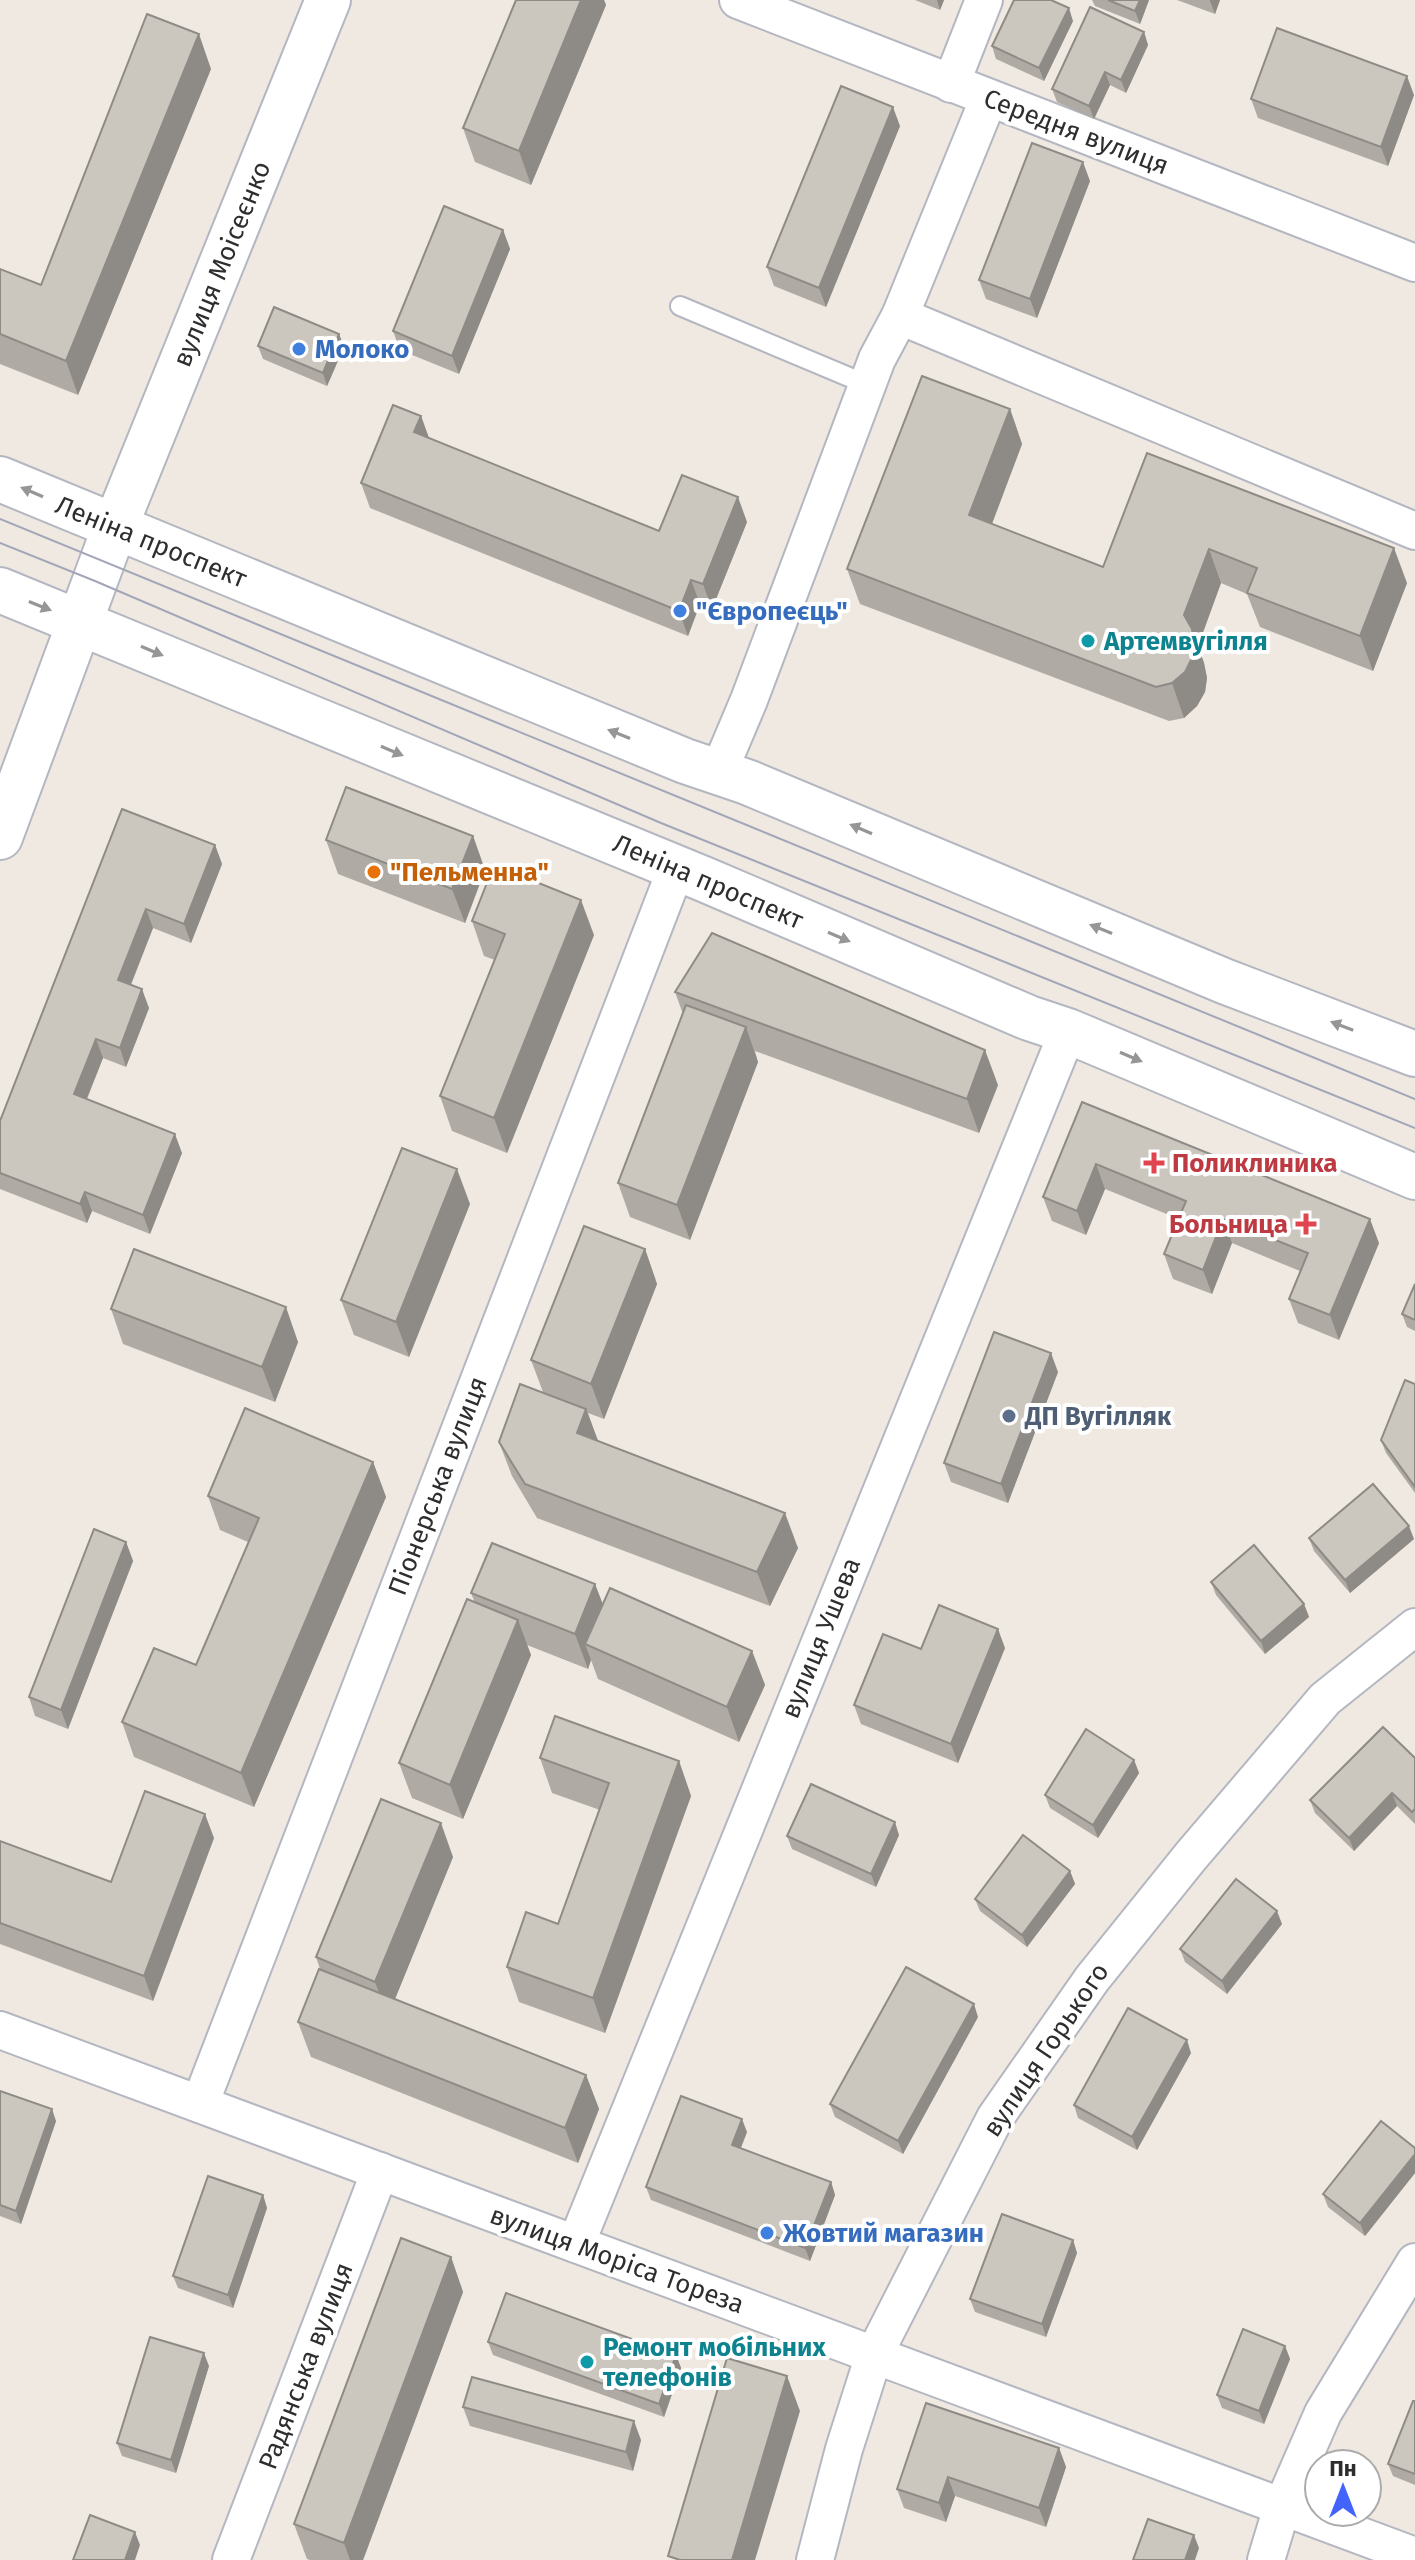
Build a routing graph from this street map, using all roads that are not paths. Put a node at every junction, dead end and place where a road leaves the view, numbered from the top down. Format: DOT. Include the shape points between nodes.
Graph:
graph roads {
  1 [pos="328,0"];
  2 [pos="738,0"];
  3 [pos="984,0"];
  4 [pos="951,84"];
  5 [pos="988,100"];
  6 [pos="1415,263"];
  7 [pos="680,306"];
  8 [pos="900,316"];
  9 [pos="868,385"];
  10 [pos="0,479"];
  11 [pos="115,527"];
  12 [pos="1415,531"];
  13 [pos="0,590"];
  14 [pos="80,622"];
  15 [pos="719,771"];
  16 [pos="0,837"];
  17 [pos="676,869"];
  18 [pos="1068,1031"];
  19 [pos="1415,1054"];
  20 [pos="1415,1177"];
  21 [pos="1415,1627"];
  22 [pos="0,2030"];
  23 [pos="200,2104"];
  24 [pos="380,2171"];
  25 [pos="576,2244"];
  26 [pos="1415,2262"];
  27 [pos="874,2355"];
  28 [pos="1282,2507"];
  29 [pos="1415,2556"];
  30 [pos="231,2560"];
  31 [pos="815,2560"];
  32 [pos="1266,2560"];
  1 -- 11 [label="main road, вулиця Моісеєнко"];
  2 -- 4 [label="street, Середня вулиця"];
  3 -- 4 [label="street"];
  4 -- 5 [label="street, Середня вулиця"];
  5 -- 6 [label="street, Середня вулиця"];
  5 -- 8 [label="street"];
  7 -- 9 [label="lane"];
  8 -- 9 [label="street"];
  8 -- 12 [label="street"];
  9 -- 15 [label="street"];
  11 -- 10 [label="main road, Леніна проспект, one-way"];
  11 -- 14 [label="main road, вулиця Моісеєнко"];
  15 -- 11 [label="main road, Леніна проспект, one-way"];
  13 -- 14 [label="main road, Леніна проспект, one-way"];
  14 -- 16 [label="main road, вулиця Моісеєнко"];
  14 -- 17 [label="main road, Леніна проспект, one-way"];
  19 -- 15 [label="main road, Леніна проспект, one-way" via="1224,981"];
  17 -- 18 [label="main road, Леніна проспект, one-way"];
  17 -- 23 [label="street, Піонерська вулиця"];
  18 -- 20 [label="main road, Леніна проспект, one-way"];
  18 -- 25 [label="street, вулиця Ушева"];
  21 -- 27 [label="street, вулиця Горького" via="1325,1699 1092,1979 995,2118"];
  22 -- 23 [label="street, вулиця Моріса Тореза"];
  23 -- 24 [label="street, вулиця Моріса Тореза"];
  24 -- 25 [label="street, вулиця Моріса Тореза"];
  24 -- 30 [label="street, Радянська вулиця"];
  25 -- 27 [label="street, вулиця Моріса Тореза"];
  26 -- 28 [label="street" via="1323,2413"];
  27 -- 28 [label="street, вулиця Моріса Тореза"];
  27 -- 31 [label="street, вулиця Горького"];
  28 -- 29 [label="street, вулиця Моріса Тореза"];
  28 -- 32 [label="street"];
}
